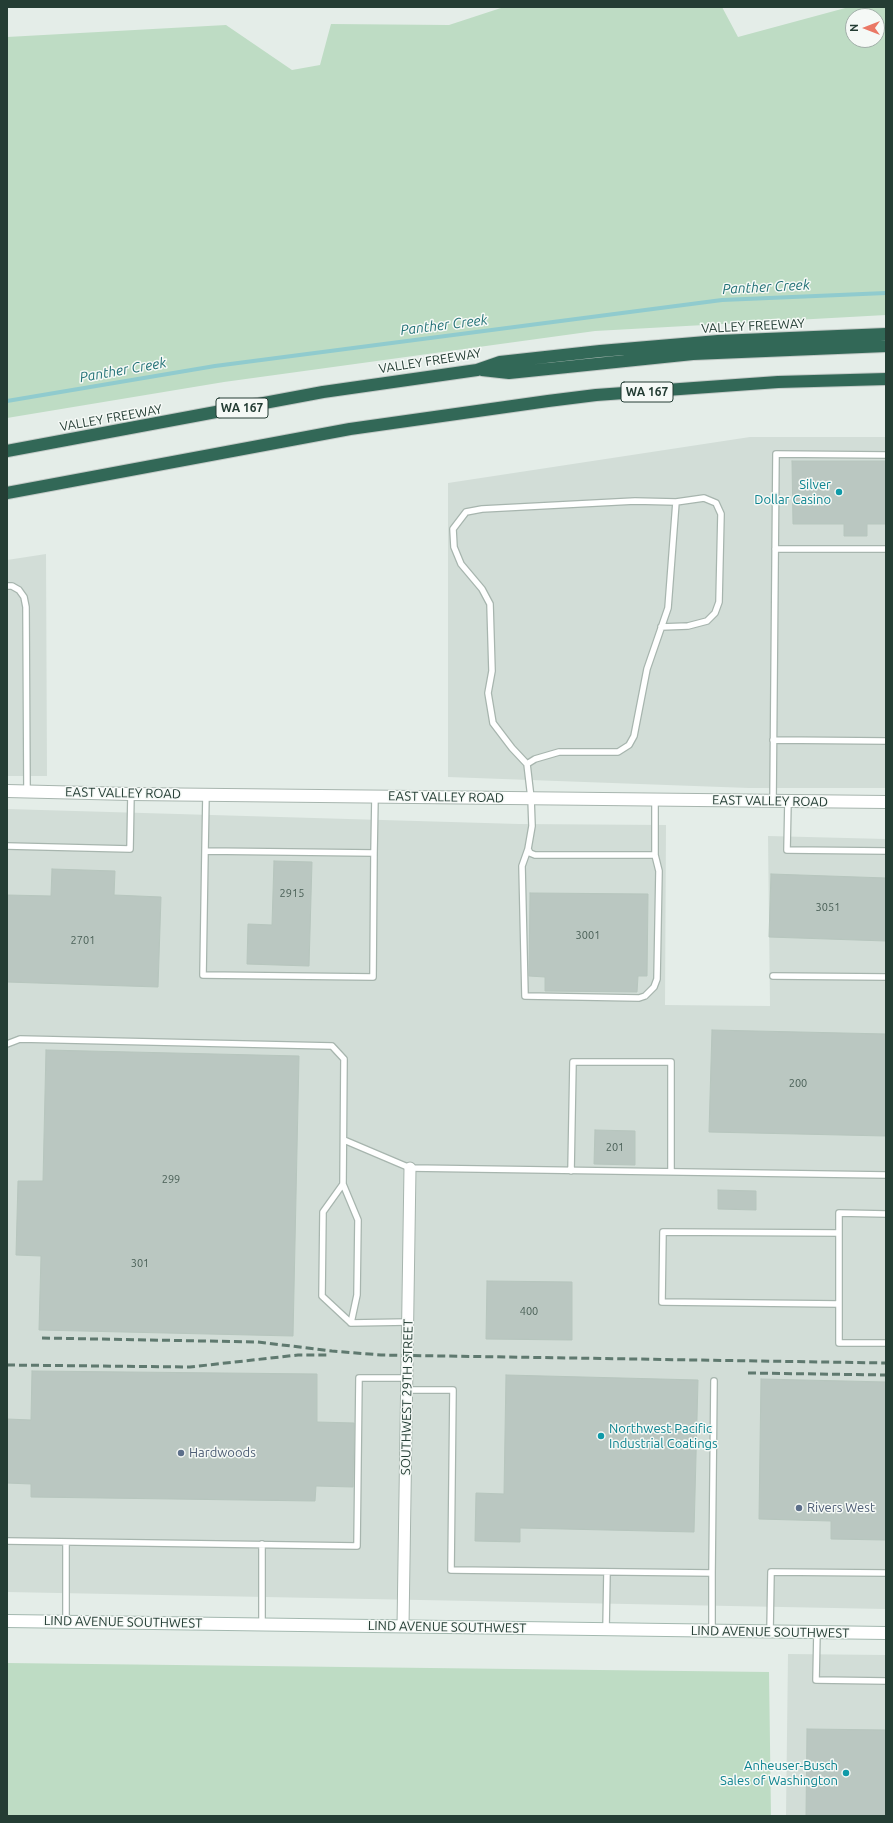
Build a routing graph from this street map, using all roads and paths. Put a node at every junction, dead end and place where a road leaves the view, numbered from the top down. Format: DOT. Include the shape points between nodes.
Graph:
graph roads {
  1 [pos="886,334"];
  2 [pos="886,346"];
  3 [pos="477,370"];
  4 [pos="886,379"];
  5 [pos="7,451"];
  6 [pos="886,455"];
  7 [pos="7,493"];
  8 [pos="676,502"];
  9 [pos="775,549"];
  10 [pos="886,549"];
  11 [pos="7,586"];
  12 [pos="661,627"];
  13 [pos="774,740"];
  14 [pos="886,741"];
  15 [pos="527,764"];
  16 [pos="27,790"];
  17 [pos="7,791"];
  18 [pos="131,794"];
  19 [pos="206,794"];
  20 [pos="375,796"];
  21 [pos="531,798"];
  22 [pos="655,799"];
  23 [pos="773,801"];
  24 [pos="788,801"];
  25 [pos="886,802"];
  26 [pos="7,846"];
  27 [pos="528,849"];
  28 [pos="205,851"];
  29 [pos="886,851"];
  30 [pos="374,853"];
  31 [pos="655,855"];
  32 [pos="773,976"];
  33 [pos="886,977"];
  34 [pos="7,1044"];
  35 [pos="344,1140"];
  36 [pos="410,1168"];
  37 [pos="571,1171"];
  38 [pos="671,1172"];
  39 [pos="886,1175"];
  40 [pos="343,1184"];
  41 [pos="886,1214"];
  42 [pos="839,1234"];
  43 [pos="839,1304"];
  44 [pos="408,1322"];
  45 [pos="351,1323"];
  46 [pos="886,1343"];
  47 [pos="714,1381"];
  48 [pos="407,1384"];
  49 [pos="7,1541"];
  50 [pos="66,1542"];
  51 [pos="262,1544"];
  52 [pos="606,1572"];
  53 [pos="712,1573"];
  54 [pos="886,1573"];
  55 [pos="7,1621"];
  56 [pos="66,1622"];
  57 [pos="262,1624"];
  58 [pos="403,1626"];
  59 [pos="606,1630"];
  60 [pos="712,1631"];
  61 [pos="770,1632"];
  62 [pos="817,1632"];
  63 [pos="886,1634"];
  64 [pos="886,1681"];
  1 -- 3 [label="highway, VALLEY FREEWAY / WA 167" via="718,341 600,351 500,362"];
  2 -- 3 [label="highway" via="693,354 509,373"];
  3 -- 5 [label="highway, VALLEY FREEWAY / WA 167" via="323,392"];
  4 -- 7 [label="highway, WA 167" via="778,382 596,395 548,401 350,430"];
  6 -- 9 [label="lane" via="776,454"];
  8 -- 12 [label="lane" via="668,608"];
  8 -- 12 [label="lane" via="704,498 716,503 721,514 719,602 715,613 707,621 688,626"];
  8 -- 15 [label="lane" via="635,501 482,510 466,512 453,529 454,547 461,564 482,588 490,604 492,671 488,692 493,723"];
  9 -- 10 [label="lane"];
  9 -- 13 [label="lane"];
  11 -- 16 [label="lane" via="19,590 26,607"];
  12 -- 15 [label="lane" via="647,669 634,736 629,744 618,752 559,752"];
  13 -- 14 [label="lane"];
  13 -- 23 [label="lane"];
  15 -- 21 [label="lane"];
  16 -- 17 [label="street, EAST VALLEY ROAD"];
  16 -- 18 [label="street, EAST VALLEY ROAD"];
  18 -- 19 [label="street, EAST VALLEY ROAD"];
  18 -- 26 [label="lane" via="130,849"];
  19 -- 20 [label="street, EAST VALLEY ROAD"];
  19 -- 28 [label="lane"];
  20 -- 21 [label="street, EAST VALLEY ROAD"];
  20 -- 30 [label="lane"];
  21 -- 22 [label="street, EAST VALLEY ROAD"];
  21 -- 27 [label="lane" via="532,826"];
  22 -- 23 [label="street, EAST VALLEY ROAD"];
  22 -- 31 [label="lane"];
  23 -- 24 [label="street, EAST VALLEY ROAD"];
  24 -- 25 [label="street, EAST VALLEY ROAD"];
  24 -- 29 [label="lane" via="787,850"];
  27 -- 31 [label="lane" via="535,856"];
  27 -- 31 [label="lane" via="522,866 525,996 639,998 650,991 657,979 659,871"];
  28 -- 30 [label="lane"];
  28 -- 30 [label="lane" via="204,975 373,977"];
  32 -- 33 [label="lane"];
  34 -- 35 [label="lane" via="20,1039 332,1046 344,1059"];
  35 -- 36 [label="lane"];
  35 -- 40 [label="lane"];
  36 -- 37 [label="lane"];
  36 -- 44 [label="street, SOUTHWEST 29TH STREET"];
  37 -- 38 [label="lane"];
  37 -- 38 [label="lane" via="573,1062 671,1062"];
  38 -- 39 [label="lane"];
  40 -- 45 [label="lane" via="358,1220 357,1295"];
  40 -- 45 [label="lane" via="323,1212 322,1296"];
  41 -- 42 [label="lane" via="839,1214"];
  42 -- 43 [label="lane"];
  42 -- 43 [label="lane" via="663,1232 662,1302"];
  43 -- 46 [label="lane" via="839,1343"];
  44 -- 45 [label="lane"];
  44 -- 48 [label="street, SOUTHWEST 29TH STREET"];
  47 -- 53 [label="lane"];
  48 -- 51 [label="lane" via="359,1378 357,1546"];
  48 -- 52 [label="lane" via="453,1390 451,1570"];
  48 -- 58 [label="street, SOUTHWEST 29TH STREET"];
  49 -- 50 [label="lane"];
  50 -- 51 [label="lane"];
  50 -- 56 [label="lane"];
  51 -- 57 [label="lane"];
  52 -- 53 [label="lane"];
  52 -- 59 [label="lane"];
  53 -- 60 [label="lane"];
  54 -- 61 [label="lane" via="771,1572"];
  55 -- 56 [label="street, LIND AVENUE SOUTHWEST"];
  56 -- 57 [label="street, LIND AVENUE SOUTHWEST"];
  57 -- 58 [label="street, LIND AVENUE SOUTHWEST"];
  58 -- 59 [label="street, LIND AVENUE SOUTHWEST"];
  59 -- 60 [label="street, LIND AVENUE SOUTHWEST"];
  60 -- 61 [label="street, LIND AVENUE SOUTHWEST"];
  61 -- 62 [label="street, LIND AVENUE SOUTHWEST"];
  62 -- 63 [label="street, LIND AVENUE SOUTHWEST"];
  62 -- 64 [label="lane" via="816,1680"];
}
